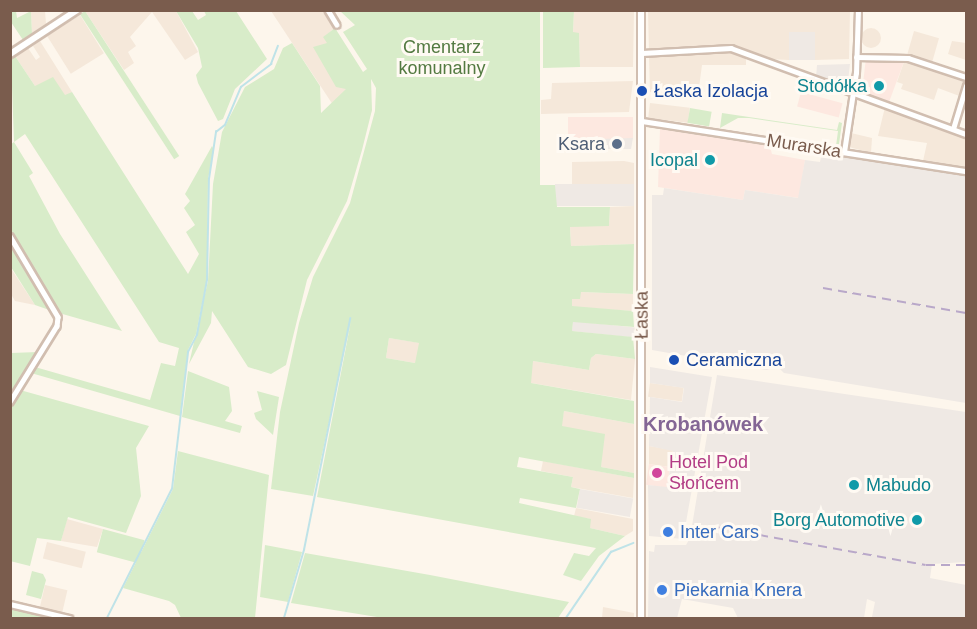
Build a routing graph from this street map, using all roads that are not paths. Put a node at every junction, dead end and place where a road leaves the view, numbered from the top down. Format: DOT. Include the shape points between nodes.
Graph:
graph roads {
  1 [pos="77,10"];
  2 [pos="328,10"];
  3 [pos="641,10"];
  4 [pos="858,10"];
  5 [pos="337,25"];
  6 [pos="642,53"];
  7 [pos="10,54"];
  8 [pos="856,57"];
  9 [pos="966,78"];
  10 [pos="966,86"];
  11 [pos="853,93"];
  12 [pos="642,121"];
  13 [pos="954,129"];
  14 [pos="966,134"];
  15 [pos="844,152"];
  16 [pos="966,171"];
  17 [pos="10,236"];
  18 [pos="10,402"];
  19 [pos="10,604"];
  20 [pos="69,618"];
  21 [pos="641,618"];
  1 -- 7 [label="main road"];
  2 -- 5 [label="street"];
  3 -- 6 [label="main road, Łaska"];
  4 -- 8 [label="street"];
  6 -- 11 [label="street" via="726,47"];
  6 -- 12 [label="main road, Łaska"];
  8 -- 9 [label="street" via="908,58"];
  8 -- 11 [label="street"];
  10 -- 13 [label="street"];
  11 -- 13 [label="street"];
  11 -- 15 [label="street"];
  12 -- 15 [label="street, Murarska"];
  12 -- 21 [label="main road, Łaska"];
  13 -- 14 [label="street"];
  15 -- 16 [label="street, Murarska"];
  17 -- 18 [label="street" via="58,317 57,326"];
  19 -- 20 [label="street"];
}
